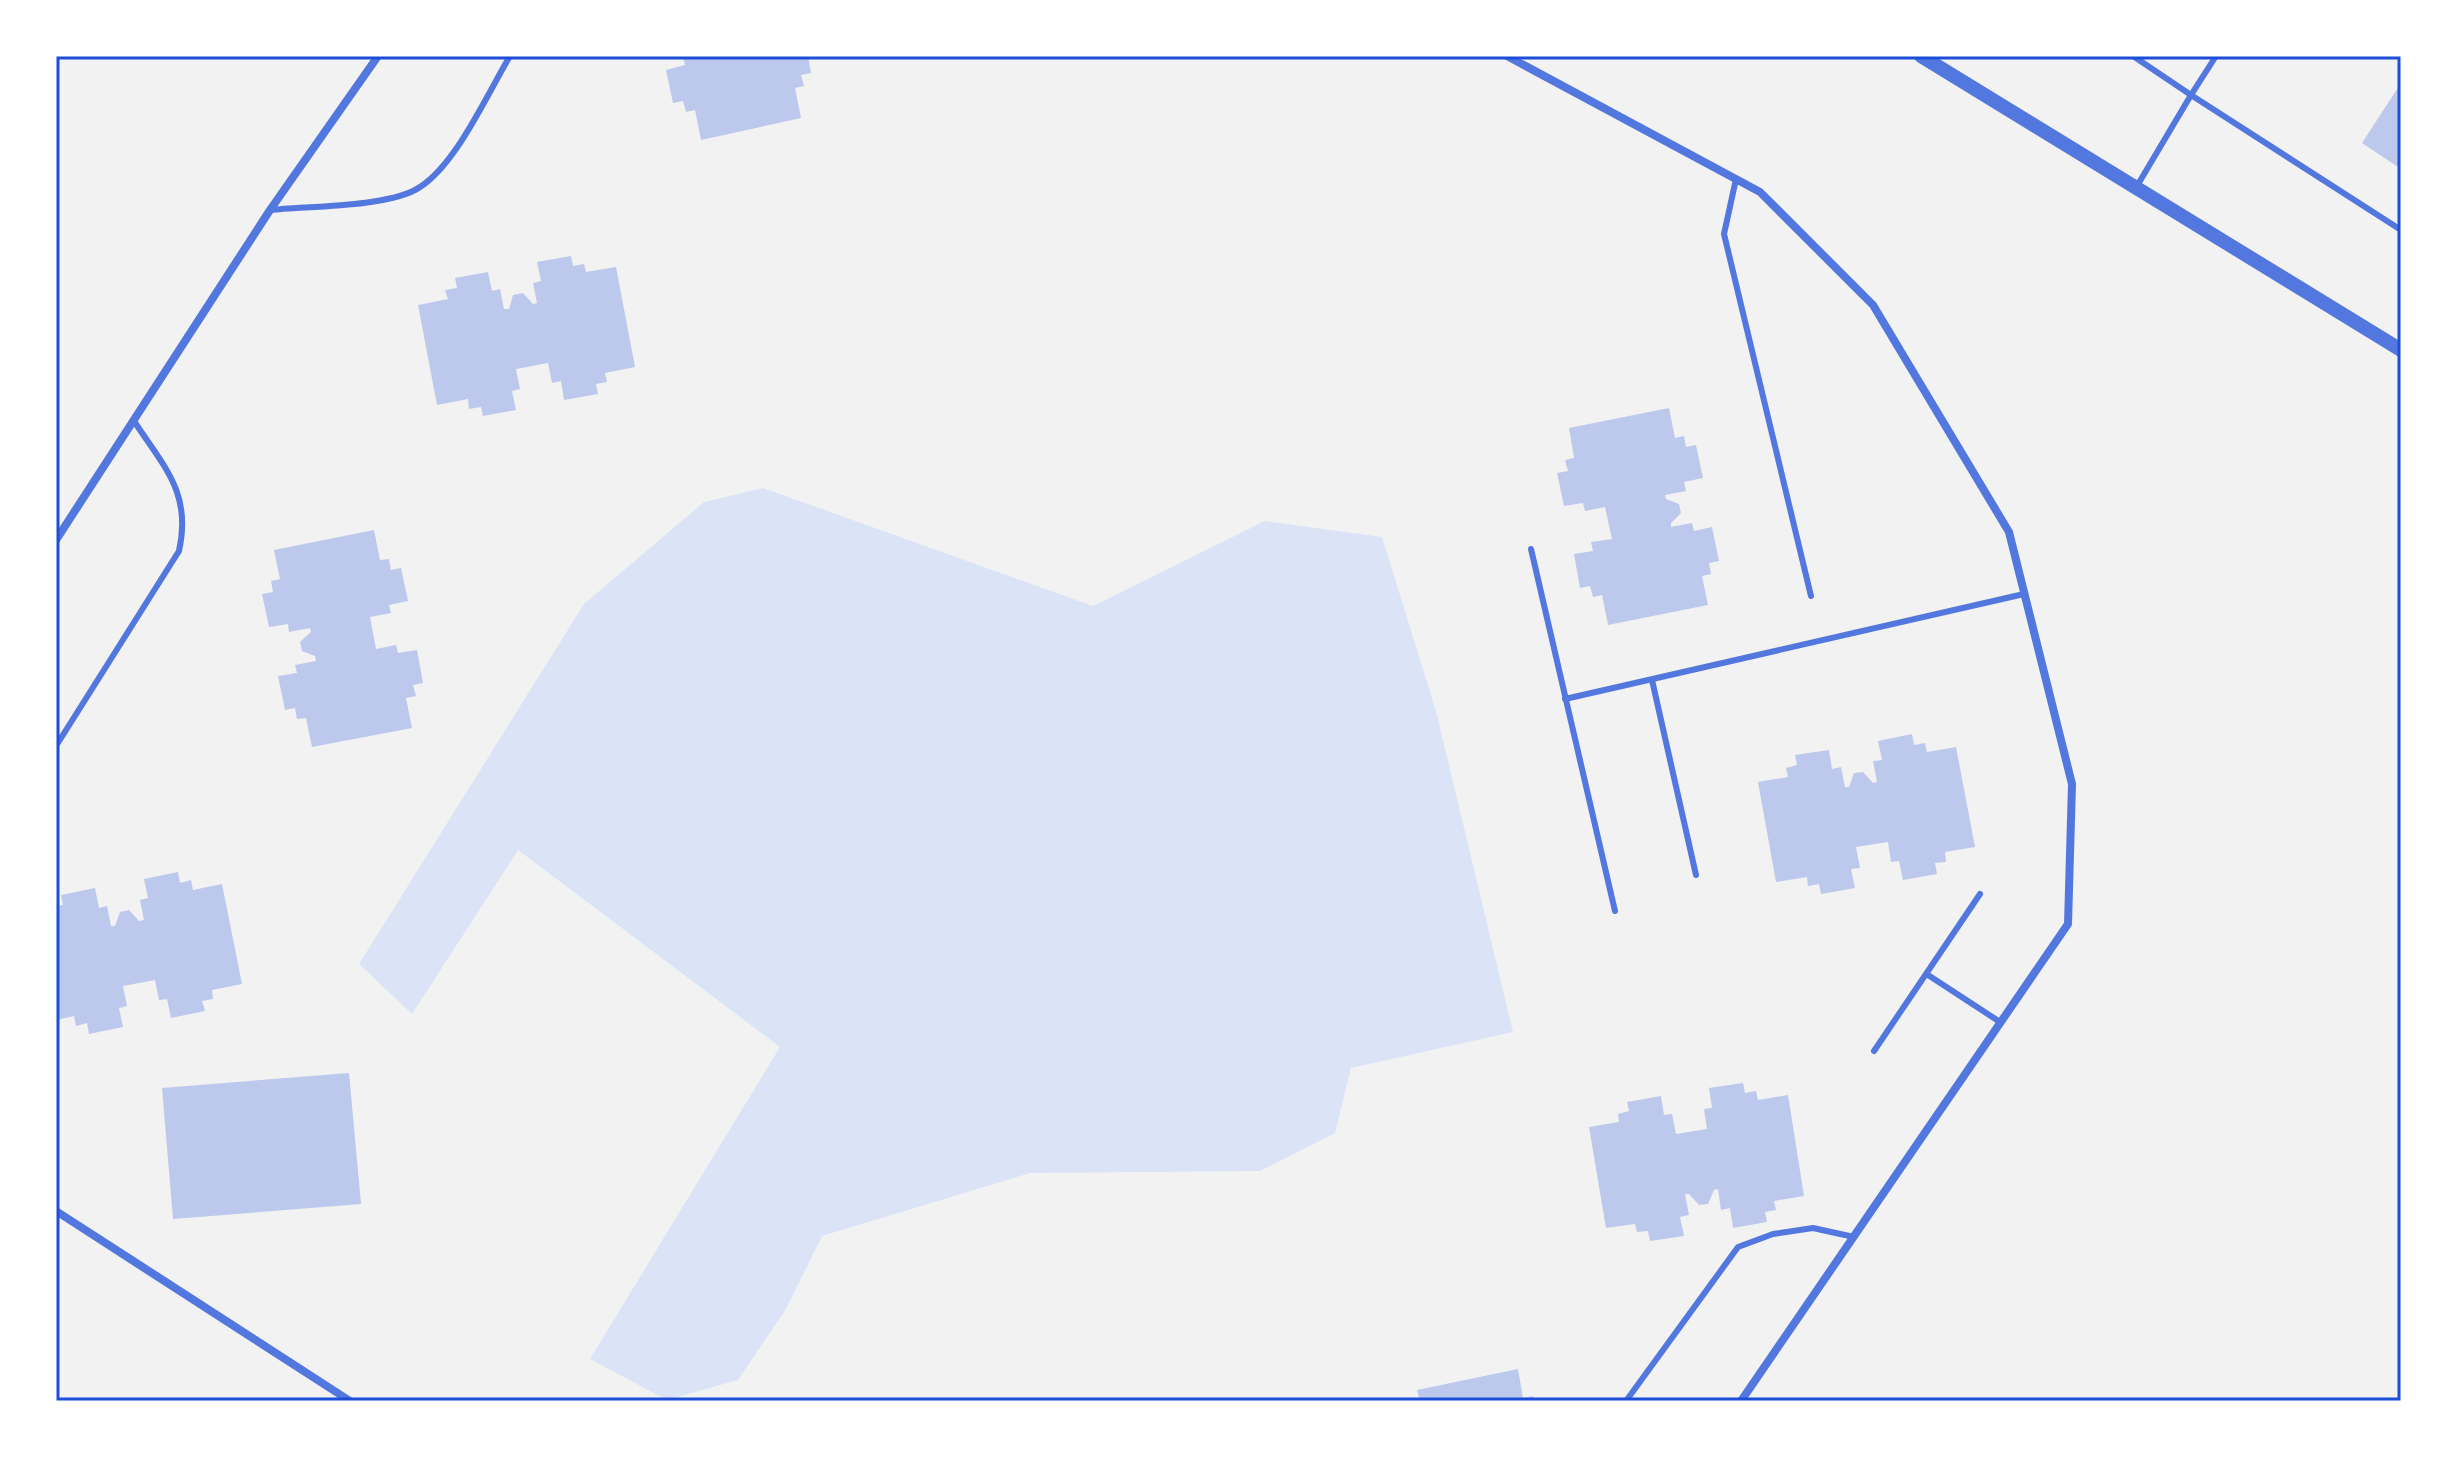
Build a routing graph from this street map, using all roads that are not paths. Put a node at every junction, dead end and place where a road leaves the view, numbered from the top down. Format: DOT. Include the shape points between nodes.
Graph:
graph roads {
  1 [pos="378,56"];
  2 [pos="510,56"];
  3 [pos="1507,56"];
  4 [pos="1921,56"];
  5 [pos="2133,56"];
  6 [pos="2216,56"];
  7 [pos="2191,95"];
  8 [pos="1736,179"];
  9 [pos="2136,189"];
  10 [pos="270,210"];
  11 [pos="2401,230"];
  12 [pos="2401,350"];
  13 [pos="134,421"];
  14 [pos="56,540"];
  15 [pos="1531,549"];
  16 [pos="2024,594"];
  17 [pos="1811,596"];
  18 [pos="1652,680"];
  19 [pos="1565,699"];
  20 [pos="56,746"];
  21 [pos="1696,875"];
  22 [pos="1980,894"];
  23 [pos="1615,911"];
  24 [pos="1928,975"];
  25 [pos="2000,1022"];
  26 [pos="1874,1051"];
  27 [pos="56,1211"];
  28 [pos="1854,1237"];
  29 [pos="350,1401"];
  30 [pos="1626,1401"];
  31 [pos="1741,1401"];
  1 -- 10 [label="street"];
  2 -- 10 [label="lane" via="445,163 418,189 391,198"];
  3 -- 8 [label="street"];
  4 -- 9 [label="street"];
  5 -- 7 [label="lane"];
  6 -- 7 [label="lane"];
  7 -- 9 [label="lane"];
  7 -- 11 [label="lane"];
  8 -- 16 [label="street" via="1760,192 1873,305 2009,532"];
  8 -- 17 [label="lane" via="1724,234"];
  9 -- 12 [label="street"];
  10 -- 13 [label="street"];
  13 -- 14 [label="street"];
  13 -- 20 [label="lane" via="179,489 179,551"];
  15 -- 19 [label="lane"];
  16 -- 18 [label="lane"];
  16 -- 25 [label="street" via="2072,784 2068,924"];
  18 -- 19 [label="lane"];
  18 -- 21 [label="lane"];
  19 -- 23 [label="lane"];
  22 -- 24 [label="lane"];
  24 -- 25 [label="lane"];
  24 -- 26 [label="lane"];
  25 -- 28 [label="street"];
  27 -- 29 [label="street"];
  28 -- 30 [label="lane" via="1813,1228 1773,1234 1738,1247"];
  28 -- 31 [label="street"];
}
